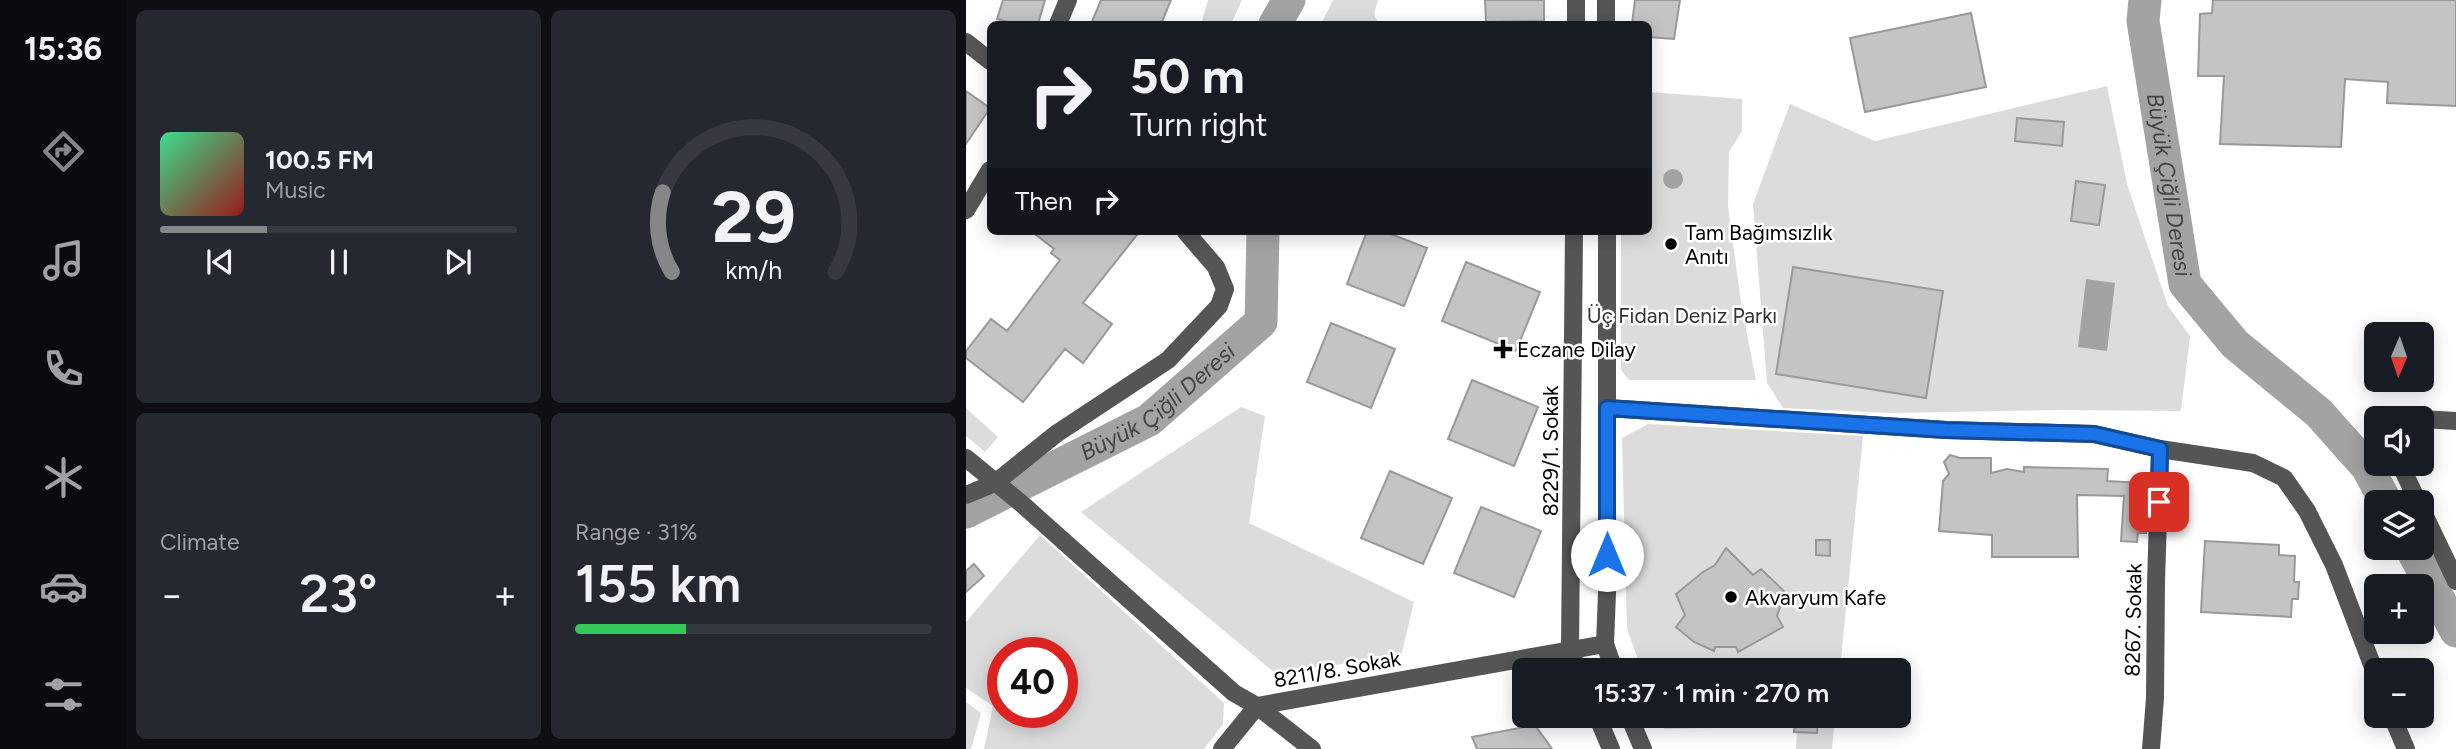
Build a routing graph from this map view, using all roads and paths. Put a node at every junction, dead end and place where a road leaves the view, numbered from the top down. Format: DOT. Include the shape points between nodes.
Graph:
graph roads {
  1 [pos="1068,0"];
  2 [pos="1576,0"];
  3 [pos="1606,0"];
  4 [pos="1059,21"];
  5 [pos="1576,21"];
  6 [pos="1606,21"];
  7 [pos="966,43"];
  8 [pos="987,59"];
  9 [pos="987,175"];
  10 [pos="966,210"];
  11 [pos="1188,235"];
  12 [pos="1574,235"];
  13 [pos="1606,235"];
  14 [pos="1607,408"];
  15 [pos="2434,420"];
  16 [pos="2456,421"];
  17 [pos="2160,449"];
  18 [pos="966,458"];
  19 [pos="995,483"];
  20 [pos="966,495"];
  21 [pos="2434,535"];
  22 [pos="2456,581"];
  23 [pos="1605,644"];
  24 [pos="1570,650"];
  25 [pos="1573,658"];
  26 [pos="1610,658"];
  27 [pos="2370,658"];
  28 [pos="1257,706"];
  29 [pos="1602,728"];
  30 [pos="1634,728"];
  31 [pos="2397,728"];
  32 [pos="1222,749"];
  33 [pos="1312,749"];
  34 [pos="1611,749"];
  35 [pos="1643,749"];
  36 [pos="2151,749"];
  37 [pos="2406,749"];
  1 -- 4 [label="street"];
  2 -- 5 [label="street"];
  3 -- 6 [label="street"];
  7 -- 8 [label="street"];
  9 -- 10 [label="street"];
  11 -- 19 [label="street" via="1216,268 1225,289 1219,306 1168,360 1056,434"];
  12 -- 24 [label="street, 8229/1. Sokak"];
  13 -- 14 [label="street"];
  14 -- 17 [label="street" via="1946,430 2094,434"];
  14 -- 23 [label="street"];
  15 -- 16 [label="street"];
  17 -- 27 [label="street" via="2253,463 2284,478 2334,565"];
  17 -- 36 [label="street, 8267. Sokak"];
  18 -- 19 [label="street, 8211/8. Sokak"];
  19 -- 20 [label="street"];
  19 -- 28 [label="street, 8211/8. Sokak" via="1234,693"];
  21 -- 22 [label="street"];
  23 -- 24 [label="street, 8211/8. Sokak"];
  23 -- 26 [label="street"];
  24 -- 25 [label="street, 8229/1. Sokak"];
  24 -- 28 [label="street, 8211/8. Sokak"];
  28 -- 32 [label="street"];
  28 -- 33 [label="street"];
  29 -- 34 [label="street"];
  30 -- 35 [label="street"];
  31 -- 37 [label="street"];
}
